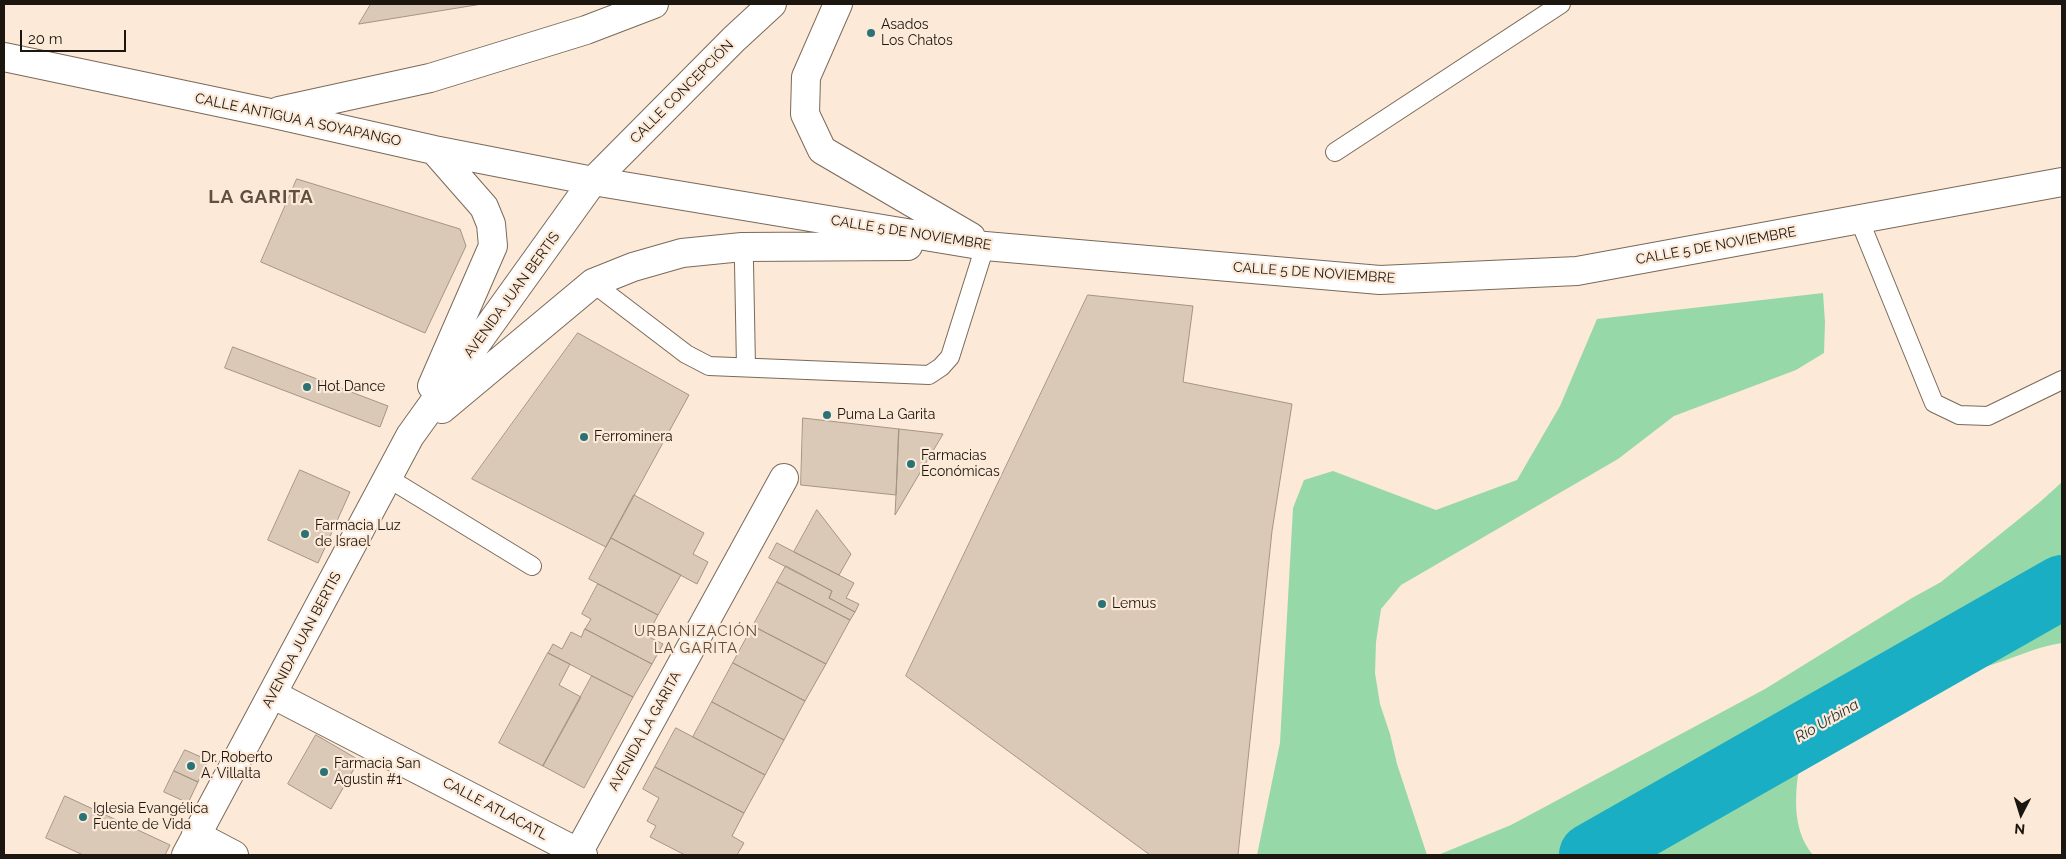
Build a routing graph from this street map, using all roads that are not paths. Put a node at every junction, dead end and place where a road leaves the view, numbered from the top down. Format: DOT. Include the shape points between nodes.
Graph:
graph roads {
  1 [pos="654,4"];
  2 [pos="772,4"];
  3 [pos="838,4"];
  4 [pos="1561,4"];
  5 [pos="4,57"];
  6 [pos="270,113"];
  7 [pos="434,150"];
  8 [pos="1335,152"];
  9 [pos="593,182"];
  10 [pos="2062,182"];
  11 [pos="1859,219"];
  12 [pos="985,246"];
  13 [pos="742,247"];
  14 [pos="593,282"];
  15 [pos="746,367"];
  16 [pos="2062,380"];
  17 [pos="410,436"];
  18 [pos="388,478"];
  19 [pos="784,478"];
  20 [pos="532,566"];
  21 [pos="274,695"];
  22 [pos="191,845"];
  23 [pos="581,854"];
  24 [pos="234,855"];
  1 -- 6 [label="main road" via="586,30 430,78"];
  2 -- 9 [label="main road, CALLE CONCEPCIÓN"];
  3 -- 12 [label="main road" via="806,77 805,114 822,150"];
  4 -- 8 [label="lane"];
  5 -- 6 [label="main road, CALLE ANTIGUA A SOYAPANGO"];
  6 -- 7 [label="main road, CALLE ANTIGUA A SOYAPANGO"];
  7 -- 9 [label="main road, CALLE ANTIGUA A SOYAPANGO"];
  7 -- 17 [label="main road" via="484,207 491,224 493,246"];
  9 -- 12 [label="main road, CALLE 5 DE NOVIEMBRE"];
  9 -- 17 [label="main road, AVENIDA JUAN BERTIS"];
  10 -- 11 [label="main road, CALLE 5 DE NOVIEMBRE"];
  11 -- 12 [label="main road, CALLE 5 DE NOVIEMBRE" via="1577,271 1380,280"];
  11 -- 16 [label="lane" via="1934,403 1958,415 1988,416"];
  12 -- 13 [label="main road"];
  12 -- 15 [label="lane" via="950,357 929,375"];
  13 -- 14 [label="main road" via="682,253"];
  13 -- 15 [label="lane"];
  14 -- 15 [label="lane" via="686,354 709,366"];
  14 -- 17 [label="main road"];
  17 -- 18 [label="main road, AVENIDA JUAN BERTIS"];
  18 -- 20 [label="lane"];
  18 -- 21 [label="main road, AVENIDA JUAN BERTIS"];
  19 -- 23 [label="main road, AVENIDA LA GARITA"];
  21 -- 22 [label="main road, AVENIDA JUAN BERTIS"];
  21 -- 23 [label="main road, CALLE ATLACATL"];
  22 -- 24 [label="main road"];
}
